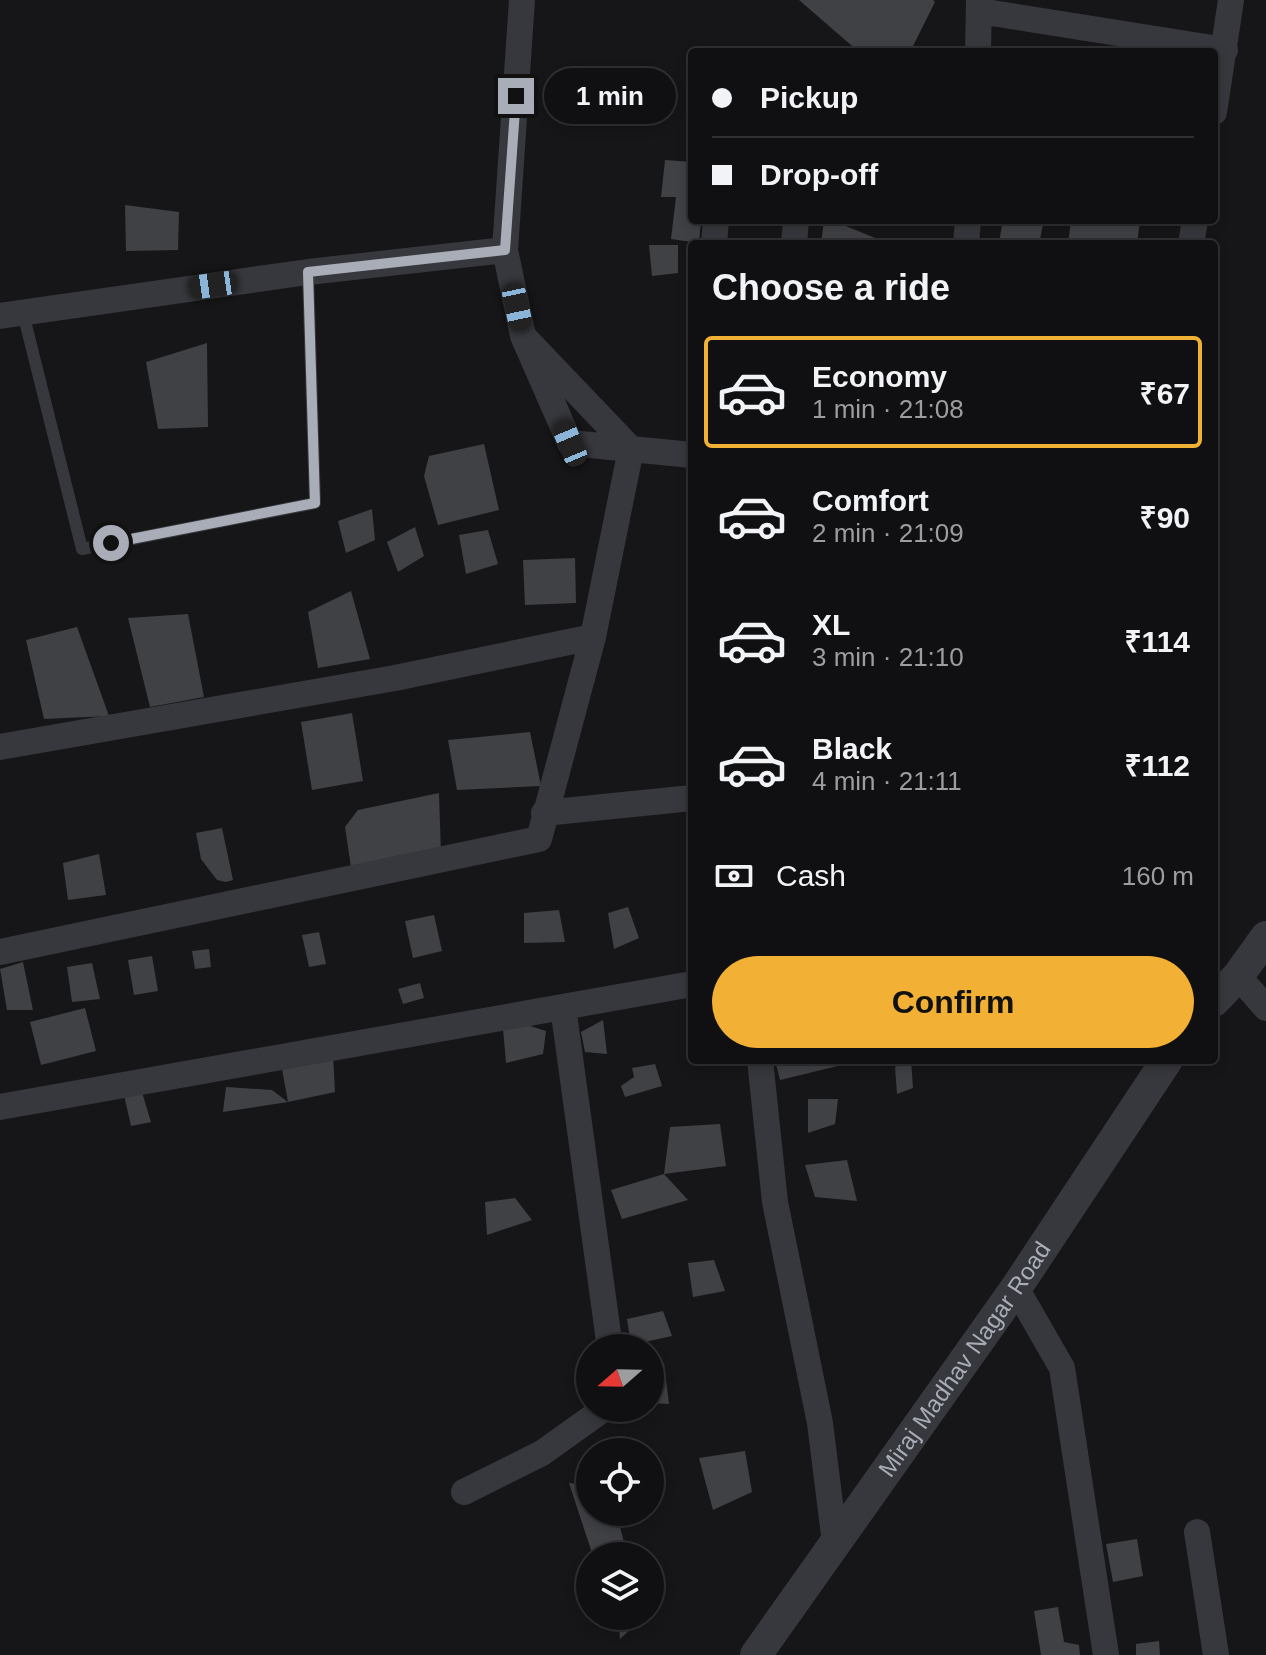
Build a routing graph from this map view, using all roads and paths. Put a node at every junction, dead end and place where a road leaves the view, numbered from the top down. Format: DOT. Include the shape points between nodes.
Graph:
graph roads {
  1 [pos="522,0"];
  2 [pos="1231,0"];
  3 [pos="979,6"];
  4 [pos="978,48"];
  5 [pos="1214,48"];
  6 [pos="1218,49"];
  7 [pos="1225,50"];
  8 [pos="1218,89"];
  9 [pos="505,250"];
  10 [pos="308,272"];
  11 [pos="12,314"];
  12 [pos="523,336"];
  13 [pos="631,449"];
  14 [pos="688,455"];
  15 [pos="593,637"];
  16 [pos="0,747"];
  17 [pos="688,798"];
  18 [pos="544,813"];
  19 [pos="1266,937"];
  20 [pos="0,952"];
  21 [pos="1238,976"];
  22 [pos="688,985"];
  23 [pos="1218,997"];
  24 [pos="563,1007"];
  25 [pos="1266,1008"];
  26 [pos="760,1064"];
  27 [pos="1164,1064"];
  28 [pos="0,1107"];
  29 [pos="1016,1288"];
  30 [pos="608,1334"];
  31 [pos="585,1422"];
  32 [pos="464,1492"];
  33 [pos="1197,1532"];
  34 [pos="835,1543"];
  35 [pos="756,1655"];
  36 [pos="1106,1655"];
  37 [pos="1216,1655"];
  1 -- 9 [label="street"];
  2 -- 7 [label="street"];
  3 -- 4 [label="street"];
  3 -- 5 [label="street"];
  6 -- 7 [label="street"];
  7 -- 8 [label="street"];
  9 -- 10 [label="street"];
  9 -- 12 [label="street"];
  10 -- 11 [label="street"];
  10 -- 11 [label="lane" via="315,503 82,549"];
  12 -- 13 [label="street"];
  12 -- 13 [label="street" via="570,443"];
  13 -- 14 [label="street"];
  13 -- 15 [label="street"];
  15 -- 16 [label="street" via="395,678"];
  15 -- 18 [label="street"];
  17 -- 18 [label="street"];
  18 -- 20 [label="street" via="539,839"];
  19 -- 21 [label="street"];
  21 -- 23 [label="street"];
  21 -- 25 [label="street"];
  22 -- 24 [label="street"];
  24 -- 28 [label="street"];
  24 -- 30 [label="street"];
  26 -- 34 [label="street" via="775,1202 820,1423"];
  27 -- 29 [label="street, Miraj Madhav Nagar Road"];
  29 -- 34 [label="street, Miraj Madhav Nagar Road"];
  29 -- 36 [label="street" via="1062,1368"];
  31 -- 32 [label="street" via="542,1453"];
  33 -- 37 [label="street"];
  34 -- 35 [label="street, Miraj Madhav Nagar Road"];
}
